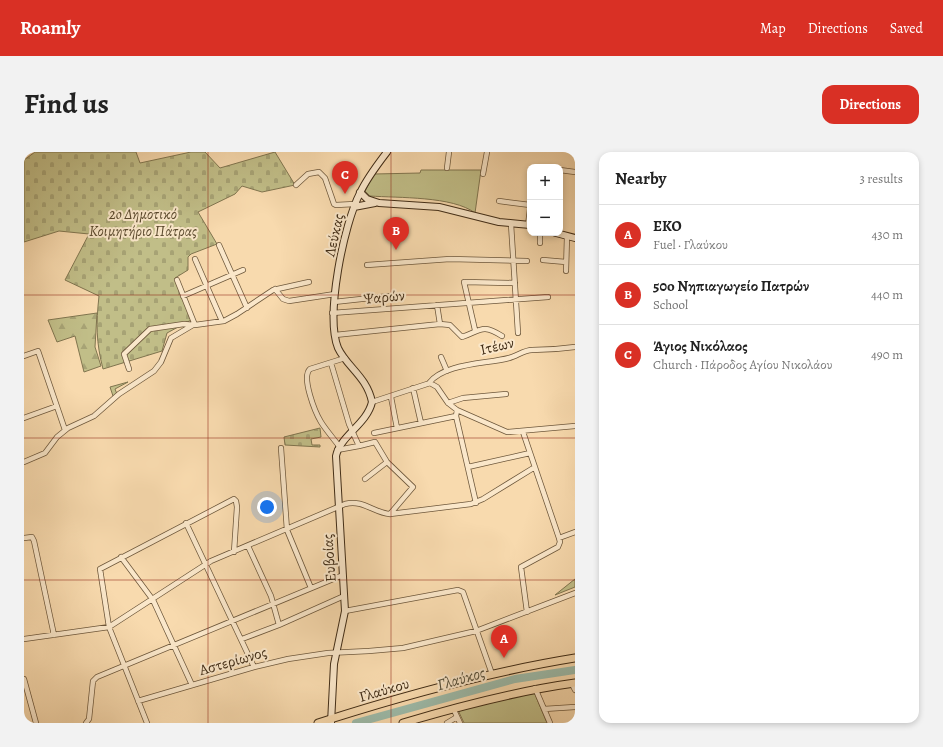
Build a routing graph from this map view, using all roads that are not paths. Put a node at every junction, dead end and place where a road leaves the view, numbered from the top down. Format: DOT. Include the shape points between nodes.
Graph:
graph roads {
  1 [pos="387,152"];
  2 [pos="449,152"];
  3 [pos="487,152"];
  4 [pos="447,168"];
  5 [pos="563,170"];
  6 [pos="575,172"];
  7 [pos="483,174"];
  8 [pos="296,185"];
  9 [pos="360,192"];
  10 [pos="498,201"];
  11 [pos="379,203"];
  12 [pos="355,205"];
  13 [pos="527,205"];
  14 [pos="512,224"];
  15 [pos="527,225"];
  16 [pos="563,235"];
  17 [pos="540,236"];
  18 [pos="567,236"];
  19 [pos="575,238"];
  20 [pos="540,243"];
  21 [pos="219,245"];
  22 [pos="195,259"];
  23 [pos="514,260"];
  24 [pos="543,260"];
  25 [pos="527,261"];
  26 [pos="566,262"];
  27 [pos="367,265"];
  28 [pos="243,270"];
  29 [pos="566,271"];
  30 [pos="232,275"];
  31 [pos="177,280"];
  32 [pos="309,282"];
  33 [pos="515,283"];
  34 [pos="207,286"];
  35 [pos="275,289"];
  36 [pos="336,294"];
  37 [pos="183,296"];
  38 [pos="389,296"];
  39 [pos="548,297"];
  40 [pos="516,299"];
  41 [pos="334,302"];
  42 [pos="468,303"];
  43 [pos="437,305"];
  44 [pos="247,308"];
  45 [pos="332,313"];
  46 [pos="222,321"];
  47 [pos="440,324"];
  48 [pos="194,325"];
  49 [pos="475,330"];
  50 [pos="518,333"];
  51 [pos="335,335"];
  52 [pos="502,336"];
  53 [pos="575,347"];
  54 [pos="24,356"];
  55 [pos="442,357"];
  56 [pos="346,358"];
  57 [pos="331,363"];
  58 [pos="129,369"];
  59 [pos="448,371"];
  60 [pos="429,383"];
  61 [pos="413,388"];
  62 [pos="506,394"];
  63 [pos="390,397"];
  64 [pos="372,402"];
  65 [pos="448,403"];
  66 [pos="57,406"];
  67 [pos="457,410"];
  68 [pos="456,416"];
  69 [pos="24,418"];
  70 [pos="421,423"];
  71 [pos="575,426"];
  72 [pos="397,428"];
  73 [pos="65,430"];
  74 [pos="523,432"];
  75 [pos="352,433"];
  76 [pos="374,433"];
  77 [pos="360,446"];
  78 [pos="281,448"];
  79 [pos="338,448"];
  80 [pos="530,453"];
  81 [pos="24,462"];
  82 [pos="387,462"];
  83 [pos="468,466"];
  84 [pos="535,468"];
  85 [pos="365,479"];
  86 [pos="476,502"];
  87 [pos="338,507"];
  88 [pos="390,514"];
  89 [pos="186,523"];
  90 [pos="287,530"];
  91 [pos="575,532"];
  92 [pos="24,538"];
  93 [pos="559,538"];
  94 [pos="248,546"];
  95 [pos="234,552"];
  96 [pos="121,557"];
  97 [pos="206,564"];
  98 [pos="343,575"];
  99 [pos="311,588"];
  100 [pos="575,593"];
  101 [pos="344,596"];
  102 [pos="153,600"];
  103 [pos="273,603"];
  104 [pos="346,611"];
  105 [pos="527,612"];
  106 [pos="233,619"];
  107 [pos="279,625"];
  108 [pos="109,627"];
  109 [pos="476,631"];
  110 [pos="54,635"];
  111 [pos="24,639"];
  112 [pos="242,639"];
  113 [pos="174,644"];
  114 [pos="336,653"];
  115 [pos="575,658"];
  116 [pos="125,666"];
  117 [pos="254,667"];
  118 [pos="492,674"];
  119 [pos="24,680"];
  120 [pos="25,685"];
  121 [pos="192,685"];
  122 [pos="574,686"];
  123 [pos="535,688"];
  124 [pos="138,701"];
  125 [pos="575,707"];
  126 [pos="453,708"];
  127 [pos="544,709"];
  128 [pos="457,716"];
  129 [pos="331,721"];
  130 [pos="411,722"];
  131 [pos="36,723"];
  132 [pos="86,723"];
  133 [pos="147,723"];
  134 [pos="318,723"];
  135 [pos="402,723"];
  136 [pos="446,723"];
  137 [pos="460,723"];
  138 [pos="550,723"];
  1 -- 9 [label="main road, Λεύκας"];
  2 -- 4 [label="street"];
  3 -- 7 [label="street"];
  5 -- 6 [label="street"];
  8 -- 12 [label="street" via="308,174 319,172 325,178 334,204"];
  9 -- 11 [label="main road" via="367,199"];
  9 -- 12 [label="main road, Λεύκας"];
  10 -- 13 [label="street"];
  11 -- 12 [label="main road"];
  11 -- 14 [label="main road" via="439,207"];
  12 -- 36 [label="main road, Λεύκας" via="344,242"];
  14 -- 15 [label="main road"];
  14 -- 23 [label="street"];
  16 -- 18 [label="main road"];
  17 -- 20 [label="street"];
  18 -- 19 [label="main road"];
  18 -- 26 [label="street"];
  21 -- 30 [label="street"];
  22 -- 34 [label="street"];
  23 -- 25 [label="street"];
  23 -- 27 [label="street" via="454,259"];
  23 -- 33 [label="street"];
  24 -- 26 [label="street"];
  26 -- 29 [label="street"];
  28 -- 30 [label="street"];
  30 -- 34 [label="street"];
  30 -- 44 [label="street"];
  31 -- 37 [label="street"];
  32 -- 35 [label="street"];
  33 -- 40 [label="street"];
  33 -- 42 [label="street" via="465,281 463,284"];
  34 -- 37 [label="street"];
  34 -- 46 [label="street"];
  35 -- 36 [label="street" via="283,299 289,301"];
  35 -- 44 [label="street"];
  36 -- 41 [label="main road, Λεύκας"];
  37 -- 48 [label="street"];
  38 -- 41 [label="street"];
  39 -- 40 [label="street, Ψαρών"];
  40 -- 42 [label="street, Ψαρών"];
  40 -- 50 [label="street"];
  41 -- 45 [label="main road, Λεύκας"];
  42 -- 43 [label="street, Ψαρών"];
  42 -- 49 [label="street"];
  43 -- 45 [label="street, Ψαρών"];
  43 -- 47 [label="street"];
  44 -- 46 [label="street"];
  45 -- 51 [label="main road, Λεύκας"];
  46 -- 48 [label="street"];
  47 -- 49 [label="street" via="450,325 462,337"];
  47 -- 51 [label="street"];
  48 -- 58 [label="street" via="150,329 124,354"];
  48 -- 73 [label="street" via="171,338 161,362 154,371 119,394 97,414"];
  49 -- 52 [label="street" via="489,330"];
  51 -- 56 [label="main road, Λεύκας" via="339,348"];
  53 -- 59 [label="street, Ιτέων" via="530,350 511,358"];
  54 -- 66 [label="street" via="38,352"];
  55 -- 59 [label="street"];
  56 -- 57 [label="street"];
  56 -- 64 [label="main road, Λεύκας" via="365,383"];
  57 -- 75 [label="street"];
  57 -- 79 [label="street" via="310,369 308,372 310,394 319,418"];
  59 -- 60 [label="street, Ιτέων" via="433,378"];
  60 -- 61 [label="street, Ιτέων"];
  60 -- 65 [label="street" via="437,387"];
  61 -- 63 [label="street, Ιτέων"];
  61 -- 70 [label="street"];
  62 -- 65 [label="street" via="462,398"];
  63 -- 64 [label="street, Ιτέων"];
  63 -- 72 [label="street"];
  64 -- 75 [label="main road"];
  65 -- 67 [label="street"];
  66 -- 69 [label="street"];
  66 -- 73 [label="street"];
  67 -- 68 [label="street"];
  67 -- 74 [label="street" via="507,432"];
  68 -- 70 [label="street"];
  68 -- 83 [label="street"];
  70 -- 72 [label="street"];
  71 -- 74 [label="street"];
  72 -- 76 [label="street"];
  73 -- 81 [label="street" via="45,453"];
  74 -- 80 [label="street"];
  75 -- 77 [label="street"];
  75 -- 79 [label="main road"];
  77 -- 79 [label="street"];
  77 -- 82 [label="street" via="376,442"];
  78 -- 90 [label="street"];
  79 -- 87 [label="main road, Ευβοίας" via="335,461"];
  80 -- 83 [label="street"];
  80 -- 84 [label="street"];
  82 -- 85 [label="street"];
  82 -- 88 [label="street" via="413,487"];
  83 -- 86 [label="street"];
  84 -- 86 [label="street"];
  84 -- 93 [label="street"];
  86 -- 88 [label="street"];
  87 -- 88 [label="street" via="355,502"];
  87 -- 90 [label="street"];
  87 -- 98 [label="main road, Ευβοίας"];
  89 -- 95 [label="street" via="235,500 237,507"];
  89 -- 96 [label="street"];
  89 -- 97 [label="street"];
  90 -- 94 [label="street"];
  90 -- 99 [label="street"];
  91 -- 93 [label="street"];
  92 -- 110 [label="street" via="32,537 34,541"];
  93 -- 105 [label="street" via="558,547 521,567"];
  94 -- 95 [label="street"];
  94 -- 103 [label="street"];
  95 -- 97 [label="street"];
  96 -- 102 [label="street"];
  96 -- 108 [label="street" via="99,570"];
  97 -- 102 [label="street"];
  97 -- 106 [label="street"];
  98 -- 99 [label="street"];
  98 -- 101 [label="main road, Ευβοίας"];
  99 -- 103 [label="street"];
  100 -- 105 [label="street, Αστερίωνος"];
  101 -- 104 [label="main road, Ευβοίας"];
  101 -- 107 [label="street"];
  102 -- 108 [label="street"];
  102 -- 113 [label="street"];
  103 -- 106 [label="street"];
  103 -- 107 [label="street"];
  104 -- 109 [label="street" via="458,590 463,592"];
  104 -- 114 [label="main road, Ευβοίας"];
  105 -- 109 [label="street, Αστερίωνος"];
  106 -- 112 [label="street"];
  106 -- 113 [label="street"];
  107 -- 112 [label="street"];
  108 -- 110 [label="street"];
  108 -- 116 [label="street"];
  109 -- 114 [label="street, Αστερίωνος" via="403,648"];
  109 -- 118 [label="street"];
  110 -- 111 [label="street"];
  112 -- 117 [label="street"];
  113 -- 116 [label="street"];
  113 -- 121 [label="street"];
  114 -- 117 [label="street, Αστερίωνος" via="315,654"];
  114 -- 129 [label="main road, Ευβοίας"];
  115 -- 118 [label="main road, Γλαύκου"];
  116 -- 124 [label="street"];
  116 -- 132 [label="street" via="94,679 89,719"];
  117 -- 121 [label="street, Αστερίωνος"];
  118 -- 129 [label="main road, Γλαύκου"];
  119 -- 120 [label="street"];
  120 -- 131 [label="street"];
  121 -- 124 [label="street, Αστερίωνος"];
  122 -- 123 [label="main road"];
  123 -- 126 [label="main road"];
  123 -- 127 [label="street"];
  124 -- 133 [label="street"];
  125 -- 127 [label="street"];
  126 -- 128 [label="street"];
  126 -- 130 [label="main road"];
  127 -- 138 [label="street"];
  128 -- 136 [label="street"];
  128 -- 137 [label="street"];
  129 -- 134 [label="main road, Γλαύκου"];
  130 -- 135 [label="main road"];
}
